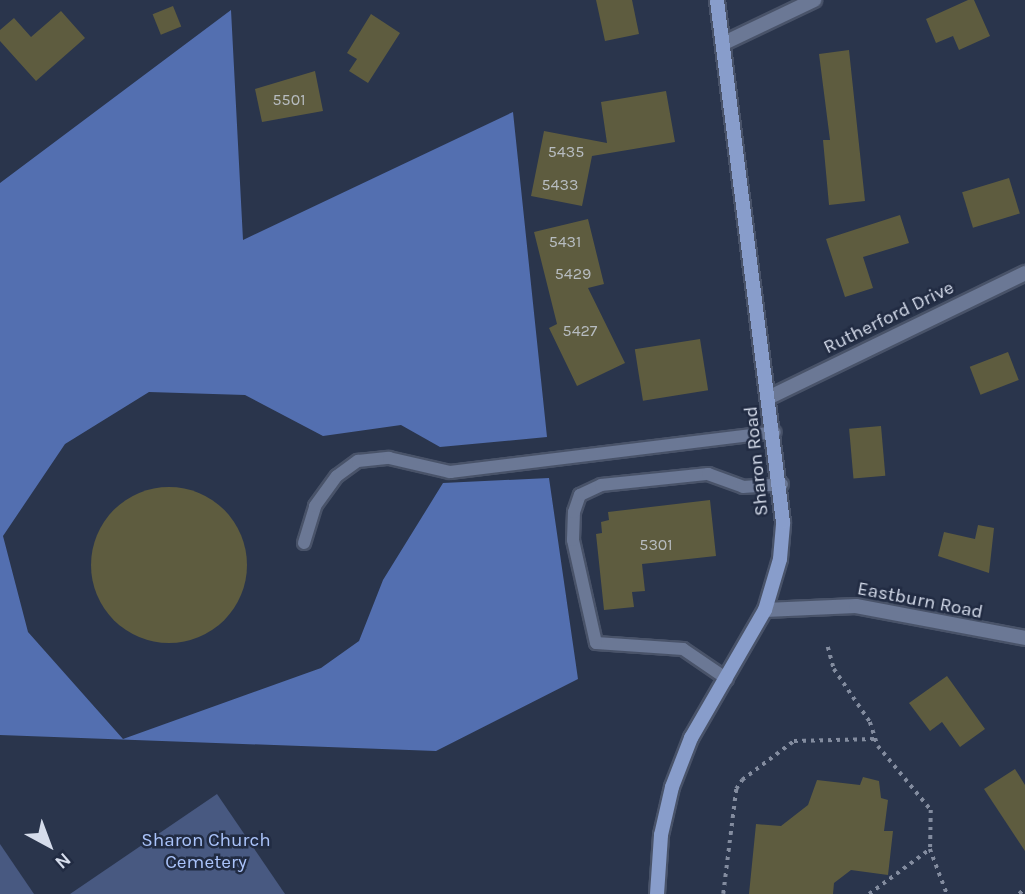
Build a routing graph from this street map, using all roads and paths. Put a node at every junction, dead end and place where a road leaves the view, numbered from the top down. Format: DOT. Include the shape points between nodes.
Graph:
graph roads {
  1 [pos="717,0"];
  2 [pos="814,0"];
  3 [pos="724,43"];
  4 [pos="1025,273"];
  5 [pos="770,397"];
  6 [pos="775,432"];
  7 [pos="782,484"];
  8 [pos="304,543"];
  9 [pos="765,610"];
  10 [pos="1025,638"];
  11 [pos="828,647"];
  12 [pos="727,679"];
  13 [pos="876,739"];
  14 [pos="930,849"];
  15 [pos="877,888"];
  16 [pos="1025,888"];
  17 [pos="656,894"];
  18 [pos="723,894"];
  19 [pos="869,894"];
  20 [pos="880,894"];
  21 [pos="947,894"];
  22 [pos="1019,894"];
  1 -- 3 [label="main road, Sharon Road"];
  2 -- 3 [label="street"];
  3 -- 5 [label="main road, Sharon Road"];
  4 -- 5 [label="street, Rutherford Drive"];
  5 -- 6 [label="main road, Sharon Road"];
  6 -- 7 [label="main road, Sharon Road"];
  6 -- 8 [label="lane" via="450,472 389,458 358,461 337,476 315,506"];
  7 -- 9 [label="main road, Sharon Road" via="780,559"];
  7 -- 12 [label="lane" via="743,487 708,474 614,483 580,495 574,512 573,540 596,643 682,649"];
  9 -- 10 [label="street, Eastburn Road" via="856,606"];
  9 -- 12 [label="main road, Sharon Road"];
  11 -- 13 [label="path" via="834,669 870,722"];
  12 -- 17 [label="main road, Sharon Road" via="691,738 673,787 661,835"];
  13 -- 14 [label="path" via="899,776 931,810"];
  13 -- 18 [label="path" via="869,743 794,741 742,780 736,789"];
  14 -- 15 [label="path"];
  14 -- 21 [label="path"];
  15 -- 19 [label="path"];
  15 -- 20 [label="path"];
  16 -- 22 [label="path"];
}
